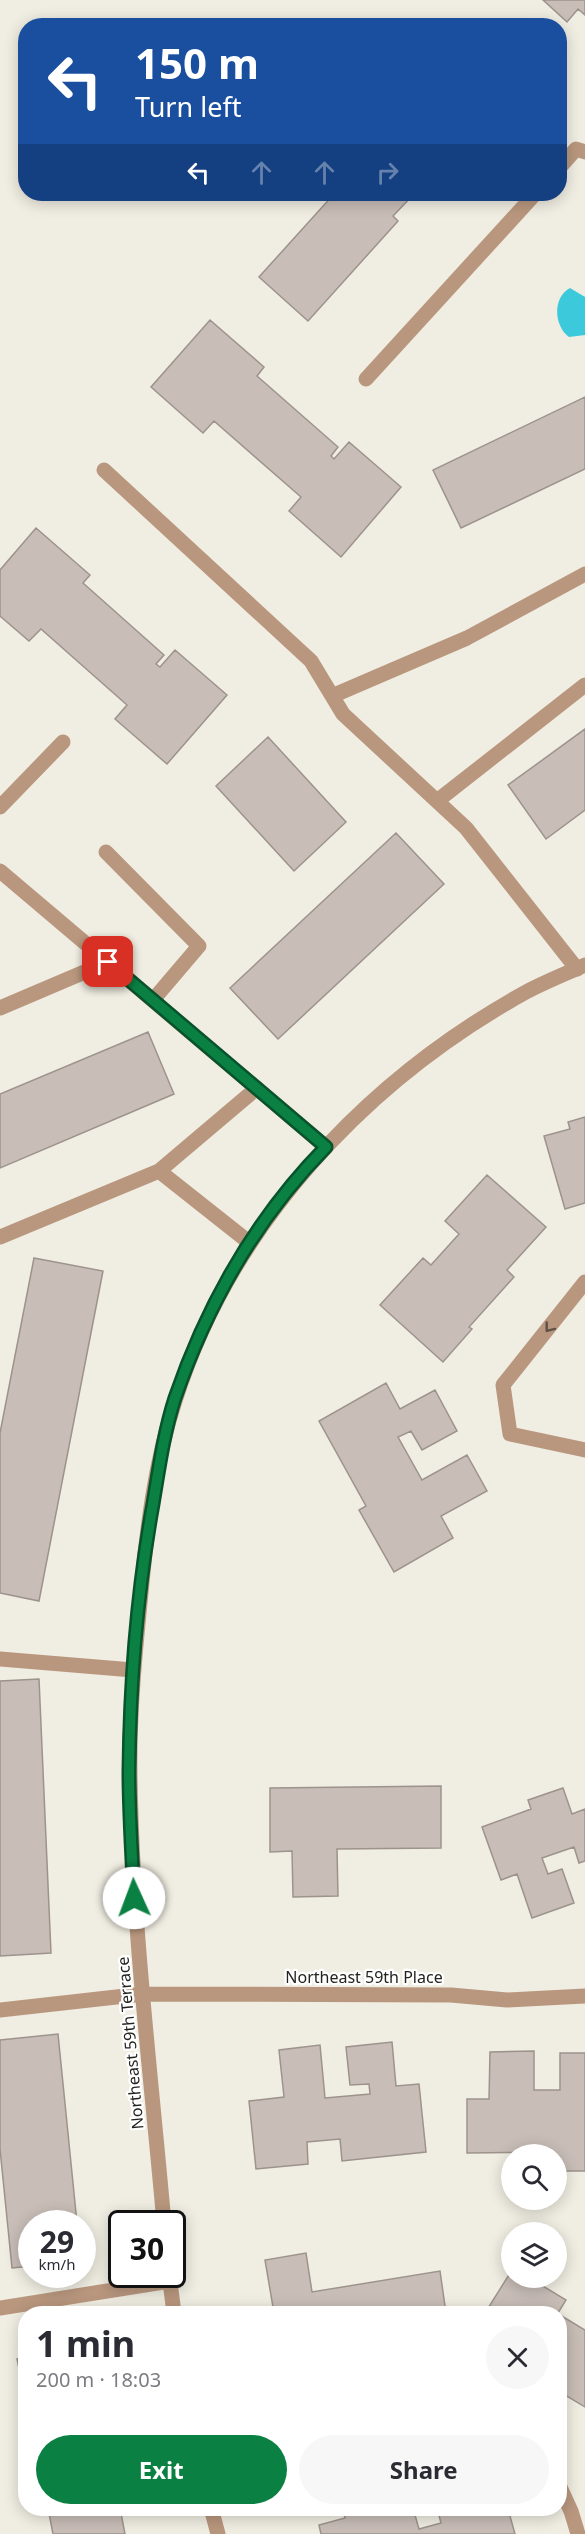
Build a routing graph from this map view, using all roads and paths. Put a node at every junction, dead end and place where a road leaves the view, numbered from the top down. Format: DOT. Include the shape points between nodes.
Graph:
graph roads {
  1 [pos="585,152"];
  2 [pos="567,159"];
  3 [pos="529,201"];
  4 [pos="366,379"];
  5 [pos="104,470"];
  6 [pos="585,574"];
  7 [pos="585,685"];
  8 [pos="332,696"];
  9 [pos="63,742"];
  10 [pos="437,801"];
  11 [pos="0,807"];
  12 [pos="106,852"];
  13 [pos="0,871"];
  14 [pos="108,962"];
  15 [pos="581,967"];
  16 [pos="153,1000"];
  17 [pos="0,1008"];
  18 [pos="257,1088"];
  19 [pos="326,1147"];
  20 [pos="159,1171"];
  21 [pos="0,1237"];
  22 [pos="250,1243"];
  23 [pos="585,1282"];
  24 [pos="585,1450"];
  25 [pos="0,1659"];
  26 [pos="133,1670"];
  27 [pos="143,1994"];
  28 [pos="585,1996"];
  29 [pos="0,2010"];
  30 [pos="163,2210"];
  31 [pos="113,2288"];
  32 [pos="170,2288"];
  33 [pos="173,2306"];
  34 [pos="0,2308"];
  35 [pos="567,2501"];
  36 [pos="213,2516"];
  37 [pos="218,2534"];
  38 [pos="578,2534"];
  1 -- 2 [label="street" via="576,148"];
  3 -- 4 [label="street"];
  5 -- 8 [label="street" via="311,661"];
  6 -- 8 [label="street" via="467,638"];
  7 -- 10 [label="street"];
  8 -- 10 [label="street" via="343,714"];
  9 -- 11 [label="street"];
  10 -- 15 [label="street" via="466,828"];
  12 -- 16 [label="street" via="199,946"];
  13 -- 14 [label="street"];
  14 -- 16 [label="street"];
  14 -- 17 [label="street"];
  15 -- 19 [label="street, Northeast 59th Terrace" via="484,1016 420,1061"];
  16 -- 18 [label="street"];
  18 -- 19 [label="street"];
  18 -- 20 [label="street"];
  19 -- 22 [label="street, Northeast 59th Terrace" via="307,1166"];
  20 -- 21 [label="street"];
  20 -- 22 [label="street"];
  22 -- 26 [label="street, Northeast 59th Terrace" via="199,1335 165,1433 146,1545"];
  23 -- 24 [label="street, one-way" via="503,1385 510,1434"];
  25 -- 26 [label="street"];
  26 -- 27 [label="street, Northeast 59th Terrace" via="129,1772"];
  27 -- 28 [label="street, Northeast 59th Place" via="450,1995 507,2000"];
  27 -- 29 [label="street, Northeast 59th Place"];
  27 -- 30 [label="street, Northeast 59th Terrace"];
  31 -- 34 [label="street"];
  32 -- 33 [label="street"];
  35 -- 38 [label="street"];
  36 -- 37 [label="street"];
}
